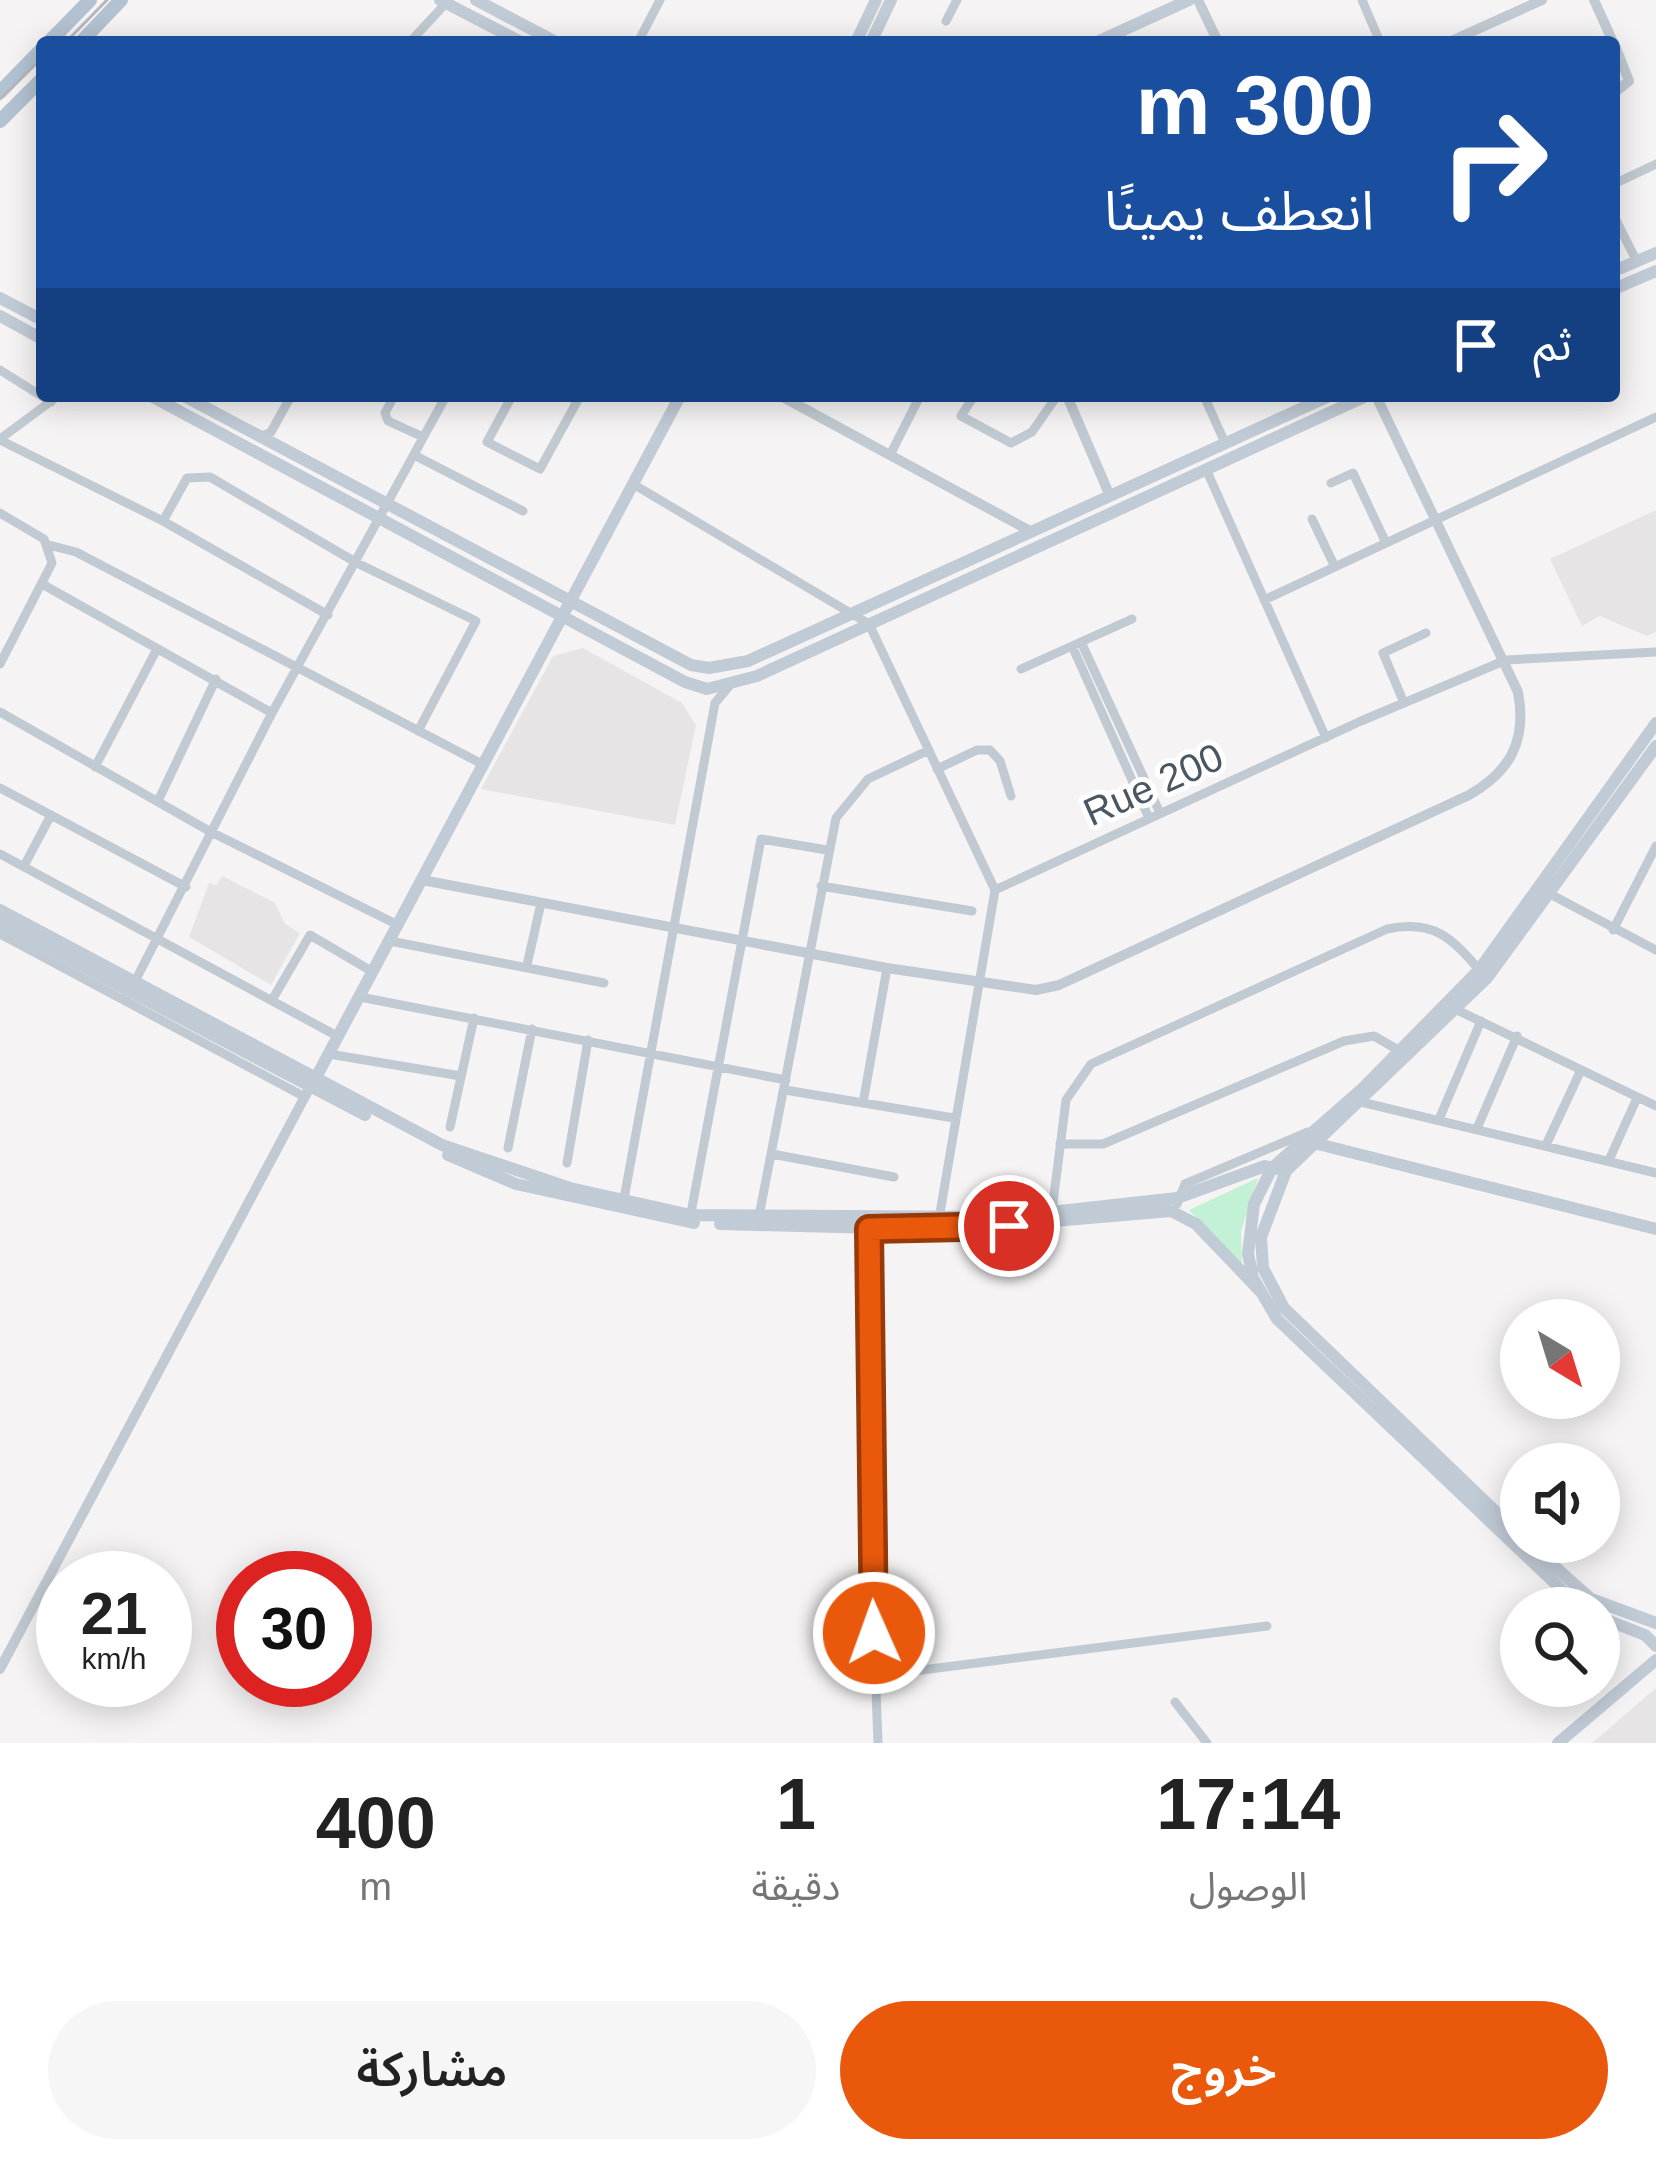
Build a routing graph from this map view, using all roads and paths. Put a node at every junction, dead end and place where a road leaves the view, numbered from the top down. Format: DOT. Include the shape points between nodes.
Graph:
graph roads {
  1 [pos="89,0"];
  2 [pos="121,0"];
  3 [pos="476,0"];
  4 [pos="660,0"];
  5 [pos="875,0"];
  6 [pos="891,0"];
  7 [pos="957,0"];
  8 [pos="1194,0"];
  9 [pos="1362,0"];
  10 [pos="1542,0"];
  11 [pos="1594,0"];
  12 [pos="445,1"];
  13 [pos="1525,4"];
  14 [pos="946,21"];
  15 [pos="55,36"];
  16 [pos="89,36"];
  17 [pos="415,36"];
  18 [pos="509,36"];
  19 [pos="545,36"];
  20 [pos="641,36"];
  21 [pos="859,36"];
  22 [pos="874,36"];
  23 [pos="1111,36"];
  24 [pos="1215,36"];
  25 [pos="1377,36"];
  26 [pos="1461,36"];
  27 [pos="1611,36"];
  28 [pos="36,55"];
  29 [pos="1620,58"];
  30 [pos="36,85"];
  31 [pos="1620,89"];
  32 [pos="0,92"];
  33 [pos="0,121"];
  34 [pos="1656,164"];
  35 [pos="1620,181"];
  36 [pos="1620,228"];
  37 [pos="1656,253"];
  38 [pos="1637,262"];
  39 [pos="1620,269"];
  40 [pos="1656,271"];
  41 [pos="1620,286"];
  42 [pos="0,298"];
  43 [pos="0,316"];
  44 [pos="36,317"];
  45 [pos="36,336"];
  46 [pos="4,373"];
  47 [pos="0,389"];
  48 [pos="36,389"];
  49 [pos="51,402"];
  50 [pos="163,402"];
  51 [pos="196,402"];
  52 [pos="288,402"];
  53 [pos="391,402"];
  54 [pos="443,402"];
  55 [pos="509,402"];
  56 [pos="577,402"];
  57 [pos="677,402"];
  58 [pos="792,402"];
  59 [pos="917,402"];
  60 [pos="970,402"];
  61 [pos="1053,402"];
  62 [pos="1070,402"];
  63 [pos="1207,402"];
  64 [pos="1316,402"];
  65 [pos="1353,402"];
  66 [pos="1379,402"];
  67 [pos="1656,417"];
  68 [pos="423,437"];
  69 [pos="269,438"];
  70 [pos="0,439"];
  71 [pos="1226,443"];
  72 [pos="414,455"];
  73 [pos="890,455"];
  74 [pos="1206,469"];
  75 [pos="1331,483"];
  76 [pos="633,484"];
  77 [pos="1110,496"];
  78 [pos="388,504"];
  79 [pos="524,511"];
  80 [pos="0,513"];
  81 [pos="380,519"];
  82 [pos="1312,519"];
  83 [pos="163,520"];
  84 [pos="1437,520"];
  85 [pos="1032,532"];
  86 [pos="1386,543"];
  87 [pos="49,545"];
  88 [pos="357,563"];
  89 [pos="1335,567"];
  90 [pos="42,584"];
  91 [pos="1264,600"];
  92 [pos="570,601"];
  93 [pos="857,612"];
  94 [pos="328,615"];
  95 [pos="562,617"];
  96 [pos="1132,619"];
  97 [pos="869,624"];
  98 [pos="1426,633"];
  99 [pos="1076,644"];
  100 [pos="157,649"];
  101 [pos="1656,652"];
  102 [pos="1506,660"];
  103 [pos="0,664"];
  104 [pos="1021,669"];
  105 [pos="297,671"];
  106 [pos="216,680"];
  107 [pos="730,685"];
  108 [pos="700,686"];
  109 [pos="715,703"];
  110 [pos="1404,703"];
  111 [pos="0,712"];
  112 [pos="272,713"];
  113 [pos="1656,724"];
  114 [pos="418,731"];
  115 [pos="1325,738"];
  116 [pos="1656,746"];
  117 [pos="929,750"];
  118 [pos="484,765"];
  119 [pos="95,767"];
  120 [pos="938,769"];
  121 [pos="0,788"];
  122 [pos="1011,796"];
  123 [pos="158,801"];
  124 [pos="51,815"];
  125 [pos="1154,816"];
  126 [pos="211,832"];
  127 [pos="1656,846"];
  128 [pos="827,850"];
  129 [pos="0,854"];
  130 [pos="24,866"];
  131 [pos="1651,868"];
  132 [pos="422,880"];
  133 [pos="821,886"];
  134 [pos="186,887"];
  135 [pos="995,890"];
  136 [pos="1550,894"];
  137 [pos="541,903"];
  138 [pos="0,910"];
  139 [pos="972,911"];
  140 [pos="0,922"];
  141 [pos="398,925"];
  142 [pos="674,928"];
  143 [pos="1613,930"];
  144 [pos="0,934"];
  145 [pos="160,939"];
  146 [pos="741,940"];
  147 [pos="390,941"];
  148 [pos="1656,950"];
  149 [pos="808,952"];
  150 [pos="527,965"];
  151 [pos="887,968"];
  152 [pos="373,972"];
  153 [pos="1483,974"];
  154 [pos="978,982"];
  155 [pos="604,983"];
  156 [pos="130,992"];
  157 [pos="360,997"];
  158 [pos="272,1000"];
  159 [pos="1455,1009"];
  160 [pos="474,1018"];
  161 [pos="1481,1021"];
  162 [pos="532,1029"];
  163 [pos="339,1036"];
  164 [pos="1516,1036"];
  165 [pos="588,1040"];
  166 [pos="651,1052"];
  167 [pos="1402,1053"];
  168 [pos="329,1054"];
  169 [pos="718,1066"];
  170 [pos="1581,1070"];
  171 [pos="461,1076"];
  172 [pos="785,1084"];
  173 [pos="310,1088"];
  174 [pos="1637,1098"];
  175 [pos="1360,1102"];
  176 [pos="863,1103"];
  177 [pos="1656,1106"];
  178 [pos="955,1118"];
  179 [pos="1440,1118"];
  180 [pos="1478,1126"];
  181 [pos="450,1127"];
  182 [pos="1305,1139"];
  183 [pos="1060,1144"];
  184 [pos="1546,1144"];
  185 [pos="508,1148"];
  186 [pos="772,1154"];
  187 [pos="1609,1160"];
  188 [pos="568,1162"];
  189 [pos="1279,1169"];
  190 [pos="1656,1173"];
  191 [pos="894,1177"];
  192 [pos="623,1205"];
  193 [pos="1178,1205"];
  194 [pos="1052,1210"];
  195 [pos="759,1216"];
  196 [pos="690,1219"];
  197 [pos="939,1220"];
  198 [pos="869,1229"];
  199 [pos="1656,1229"];
  200 [pos="1260,1292"];
  201 [pos="1500,1516"];
  202 [pos="1551,1563"];
  203 [pos="1559,1587"];
  204 [pos="1656,1623"];
  205 [pos="1620,1625"];
  206 [pos="1267,1626"];
  207 [pos="1656,1646"];
  208 [pos="1656,1660"];
  209 [pos="0,1669"];
  210 [pos="875,1676"];
  211 [pos="1174,1702"];
  212 [pos="878,1743"];
  213 [pos="1207,1743"];
  214 [pos="1558,1743"];
  1 -- 15 [label="main road"];
  2 -- 16 [label="main road"];
  3 -- 19 [label="main road"];
  4 -- 20 [label="street"];
  5 -- 21 [label="main road"];
  6 -- 22 [label="main road"];
  7 -- 14 [label="street"];
  8 -- 23 [label="main road"];
  8 -- 24 [label="street"];
  9 -- 25 [label="street"];
  10 -- 13 [label="street"];
  11 -- 27 [label="street"];
  12 -- 17 [label="street"];
  12 -- 18 [label="main road"];
  13 -- 26 [label="street"];
  28 -- 32 [label="main road"];
  29 -- 31 [label="street" via="1629,81"];
  30 -- 33 [label="main road"];
  34 -- 35 [label="street"];
  36 -- 38 [label="street"];
  37 -- 38 [label="main road"];
  38 -- 39 [label="main road"];
  40 -- 41 [label="main road"];
  42 -- 44 [label="main road"];
  43 -- 45 [label="main road"];
  46 -- 47 [label="street"];
  46 -- 48 [label="street"];
  49 -- 70 [label="street"];
  50 -- 81 [label="main road"];
  51 -- 69 [label="main road"];
  52 -- 69 [label="street"];
  53 -- 68 [label="street" via="388,421"];
  54 -- 68 [label="street"];
  55 -- 56 [label="street" via="487,442 539,469"];
  57 -- 76 [label="main road"];
  58 -- 73 [label="street"];
  59 -- 73 [label="street"];
  60 -- 61 [label="street" via="961,416 1011,442 1032,432"];
  62 -- 77 [label="street"];
  63 -- 71 [label="street"];
  64 -- 71 [label="main road"];
  65 -- 74 [label="main road"];
  66 -- 84 [label="street"];
  67 -- 84 [label="street"];
  68 -- 72 [label="street"];
  69 -- 78 [label="main road"];
  70 -- 83 [label="street"];
  71 -- 77 [label="main road"];
  72 -- 78 [label="street"];
  72 -- 79 [label="street"];
  73 -- 85 [label="street"];
  74 -- 91 [label="street"];
  74 -- 97 [label="main road"];
  75 -- 86 [label="street" via="1353,473"];
  76 -- 92 [label="main road"];
  76 -- 93 [label="street"];
  77 -- 85 [label="main road"];
  78 -- 81 [label="street"];
  78 -- 92 [label="main road"];
  80 -- 87 [label="street"];
  81 -- 88 [label="street"];
  81 -- 95 [label="main road"];
  82 -- 89 [label="street"];
  83 -- 88 [label="street" via="177,486 211,477"];
  83 -- 94 [label="street"];
  84 -- 86 [label="street"];
  84 -- 102 [label="street"];
  85 -- 93 [label="main road"];
  86 -- 89 [label="street"];
  87 -- 90 [label="street" via="52,563"];
  87 -- 105 [label="street"];
  88 -- 94 [label="street"];
  88 -- 114 [label="street" via="476,621"];
  89 -- 91 [label="street"];
  90 -- 100 [label="street"];
  90 -- 103 [label="street"];
  91 -- 115 [label="street"];
  92 -- 93 [label="main road" via="709,668 748,661"];
  92 -- 95 [label="main road"];
  93 -- 97 [label="street"];
  94 -- 105 [label="street"];
  95 -- 108 [label="main road"];
  95 -- 118 [label="main road"];
  96 -- 99 [label="street"];
  97 -- 107 [label="main road"];
  97 -- 117 [label="street"];
  98 -- 110 [label="street" via="1383,653"];
  99 -- 104 [label="street"];
  99 -- 125 [label="street"];
  100 -- 106 [label="street"];
  100 -- 119 [label="street"];
  101 -- 102 [label="street, Rue 200"];
  102 -- 110 [label="street, Rue 200"];
  102 -- 154 [label="street" via="1521,730 1508,765 1485,785 1058,985 1023,990"];
  105 -- 112 [label="street"];
  105 -- 114 [label="street"];
  106 -- 112 [label="street"];
  106 -- 123 [label="street"];
  107 -- 108 [label="main road"];
  107 -- 109 [label="street"];
  108 -- 109 [label="street"];
  109 -- 142 [label="street"];
  110 -- 115 [label="street, Rue 200"];
  111 -- 119 [label="street"];
  112 -- 126 [label="street"];
  113 -- 153 [label="main road"];
  114 -- 118 [label="street"];
  115 -- 125 [label="street, Rue 200"];
  116 -- 136 [label="main road"];
  117 -- 120 [label="street"];
  117 -- 128 [label="street" via="852,792"];
  118 -- 132 [label="main road"];
  119 -- 123 [label="street"];
  120 -- 122 [label="street" via="990,750"];
  120 -- 135 [label="street"];
  121 -- 124 [label="street"];
  123 -- 126 [label="street"];
  124 -- 130 [label="street"];
  124 -- 134 [label="street"];
  125 -- 135 [label="street, Rue 200"];
  126 -- 134 [label="street"];
  126 -- 141 [label="street"];
  127 -- 131 [label="street"];
  128 -- 133 [label="street"];
  128 -- 146 [label="street" via="761,838"];
  129 -- 130 [label="street"];
  130 -- 145 [label="street"];
  131 -- 143 [label="street"];
  132 -- 137 [label="street"];
  132 -- 141 [label="main road"];
  133 -- 139 [label="street"];
  133 -- 149 [label="street"];
  134 -- 145 [label="street"];
  135 -- 154 [label="street"];
  136 -- 143 [label="street"];
  136 -- 153 [label="main road"];
  137 -- 142 [label="street"];
  137 -- 150 [label="street"];
  138 -- 156 [label="main road"];
  140 -- 156 [label="main road"];
  141 -- 147 [label="main road"];
  142 -- 146 [label="street"];
  142 -- 166 [label="street"];
  143 -- 148 [label="street"];
  144 -- 156 [label="street"];
  145 -- 156 [label="street"];
  145 -- 158 [label="street"];
  146 -- 149 [label="street"];
  146 -- 169 [label="street"];
  147 -- 150 [label="street"];
  147 -- 152 [label="main road"];
  149 -- 151 [label="street"];
  149 -- 172 [label="street"];
  150 -- 155 [label="street"];
  151 -- 154 [label="street"];
  151 -- 176 [label="street"];
  152 -- 157 [label="main road"];
  152 -- 158 [label="street" via="310,935"];
  153 -- 159 [label="main road"];
  153 -- 167 [label="main road"];
  153 -- 183 [label="street" via="1440,930 1387,929 1090,1064 1066,1100"];
  154 -- 178 [label="street"];
  156 -- 173 [label="main road"];
  157 -- 160 [label="street"];
  157 -- 163 [label="main road"];
  158 -- 163 [label="street"];
  159 -- 161 [label="street"];
  159 -- 167 [label="main road"];
  160 -- 162 [label="street"];
  160 -- 171 [label="street"];
  161 -- 164 [label="street"];
  161 -- 179 [label="street"];
  162 -- 165 [label="street"];
  162 -- 185 [label="street"];
  163 -- 168 [label="main road"];
  164 -- 170 [label="street"];
  164 -- 180 [label="street"];
  165 -- 166 [label="street"];
  165 -- 188 [label="street"];
  166 -- 169 [label="street"];
  166 -- 192 [label="street"];
  167 -- 175 [label="main road"];
  167 -- 182 [label="main road"];
  167 -- 183 [label="street" via="1374,1036 1343,1041 1103,1144"];
  168 -- 171 [label="street"];
  168 -- 173 [label="main road"];
  169 -- 172 [label="street"];
  169 -- 196 [label="street"];
  170 -- 174 [label="street"];
  170 -- 184 [label="street"];
  171 -- 181 [label="street"];
  172 -- 176 [label="street"];
  172 -- 186 [label="street"];
  173 -- 192 [label="main road" via="516,1184"];
  173 -- 209 [label="street"];
  174 -- 177 [label="street"];
  174 -- 187 [label="street"];
  175 -- 179 [label="street"];
  175 -- 182 [label="main road"];
  176 -- 178 [label="street"];
  178 -- 197 [label="street"];
  179 -- 180 [label="street"];
  180 -- 184 [label="street"];
  182 -- 189 [label="main road"];
  182 -- 193 [label="street" via="1184,1184"];
  182 -- 199 [label="main road"];
  183 -- 194 [label="street"];
  184 -- 187 [label="street"];
  186 -- 191 [label="street"];
  186 -- 195 [label="street"];
  187 -- 190 [label="street"];
  189 -- 193 [label="main road"];
  189 -- 200 [label="main road" via="1253,1204 1249,1229"];
  189 -- 201 [label="main road" via="1261,1238 1275,1296"];
  192 -- 196 [label="main road"];
  193 -- 194 [label="main road"];
  193 -- 198 [label="main road" via="950,1230"];
  193 -- 200 [label="main road"];
  194 -- 197 [label="main road"];
  195 -- 196 [label="main road"];
  195 -- 197 [label="main road"];
  196 -- 198 [label="main road"];
  198 -- 210 [label="street"];
  200 -- 203 [label="main road" via="1284,1327"];
  202 -- 204 [label="main road" via="1591,1599"];
  205 -- 207 [label="main road"];
  206 -- 210 [label="street"];
  208 -- 214 [label="main road"];
  210 -- 212 [label="street"];
  211 -- 213 [label="street"];
}
